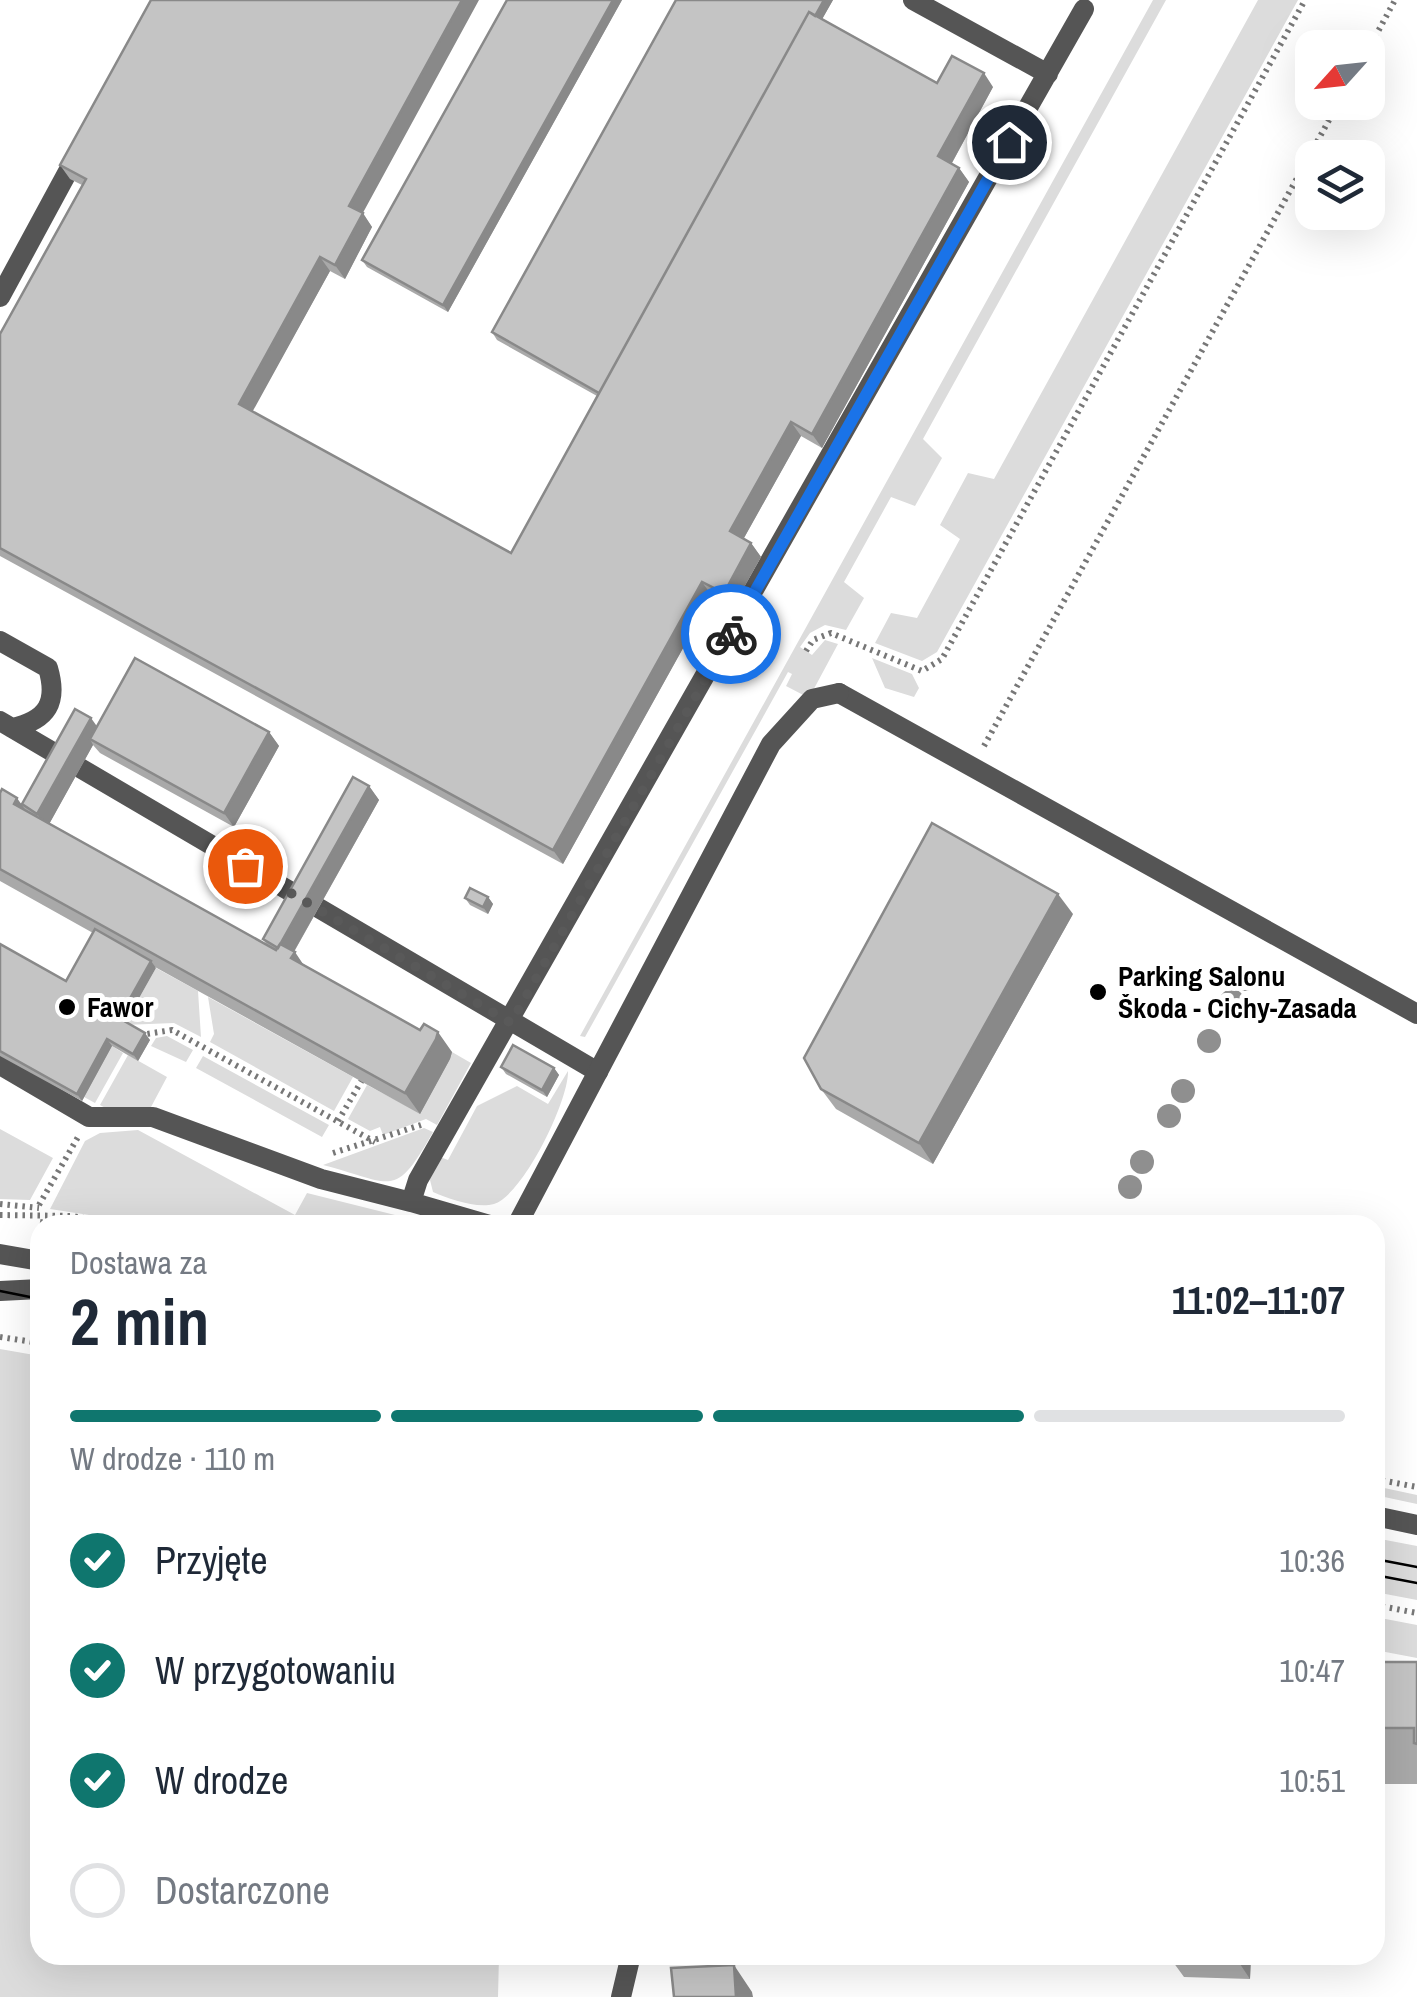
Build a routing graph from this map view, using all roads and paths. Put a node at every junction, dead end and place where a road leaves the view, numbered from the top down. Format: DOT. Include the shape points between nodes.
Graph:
graph roads {
  1 [pos="913,0"];
  2 [pos="1305,0"];
  3 [pos="1395,0"];
  4 [pos="1080,3"];
  5 [pos="1379,30"];
  6 [pos="1048,74"];
  7 [pos="1328,120"];
  8 [pos="86,140"];
  9 [pos="0,297"];
  10 [pos="0,641"];
  11 [pos="806,652"];
  12 [pos="6,724"];
  13 [pos="971,769"];
  14 [pos="1417,1014"];
  15 [pos="511,1023"];
  16 [pos="138,1035"];
  17 [pos="0,1065"];
  18 [pos="598,1072"];
  19 [pos="366,1073"];
  20 [pos="89,1117"];
  21 [pos="338,1121"];
  22 [pos="435,1129"];
  23 [pos="375,1142"];
  24 [pos="327,1155"];
  25 [pos="411,1202"];
  26 [pos="0,1204"];
  27 [pos="0,1215"];
  28 [pos="30,1215"];
  29 [pos="456,1215"];
  30 [pos="522,1215"];
  31 [pos="0,1254"];
  32 [pos="30,1259"];
  33 [pos="30,1290"];
  34 [pos="0,1292"];
  35 [pos="0,1336"];
  36 [pos="30,1342"];
  37 [pos="1385,1481"];
  38 [pos="1417,1487"];
  39 [pos="1385,1518"];
  40 [pos="1417,1525"];
  41 [pos="1385,1606"];
  42 [pos="1417,1613"];
  43 [pos="629,1965"];
  44 [pos="621,1997"];
  1 -- 6 [label="street"];
  2 -- 11 [label="path" via="942,659 922,670 831,633 813,640"];
  3 -- 5 [label="path"];
  4 -- 6 [label="street"];
  6 -- 15 [label="street"];
  7 -- 13 [label="path"];
  8 -- 9 [label="street"];
  10 -- 12 [label="street" via="48,668 54,690 52,706 40,718"];
  12 -- 15 [label="street"];
  13 -- 14 [label="street"];
  13 -- 18 [label="street" via="839,693 812,699 771,744"];
  15 -- 18 [label="street"];
  15 -- 25 [label="street" via="479,1067"];
  16 -- 21 [label="path" via="172,1030"];
  17 -- 20 [label="street"];
  18 -- 30 [label="street"];
  19 -- 21 [label="path"];
  20 -- 25 [label="street" via="153,1118 321,1178"];
  20 -- 26 [label="path" via="39,1207"];
  21 -- 23 [label="path"];
  22 -- 23 [label="path" via="424,1124"];
  23 -- 24 [label="path"];
  25 -- 29 [label="street"];
  27 -- 28 [label="path"];
  31 -- 32 [label="street"];
  33 -- 34 [label="street"];
  35 -- 36 [label="path"];
  37 -- 38 [label="path"];
  39 -- 40 [label="street"];
  41 -- 42 [label="path"];
  43 -- 44 [label="street"];
}
